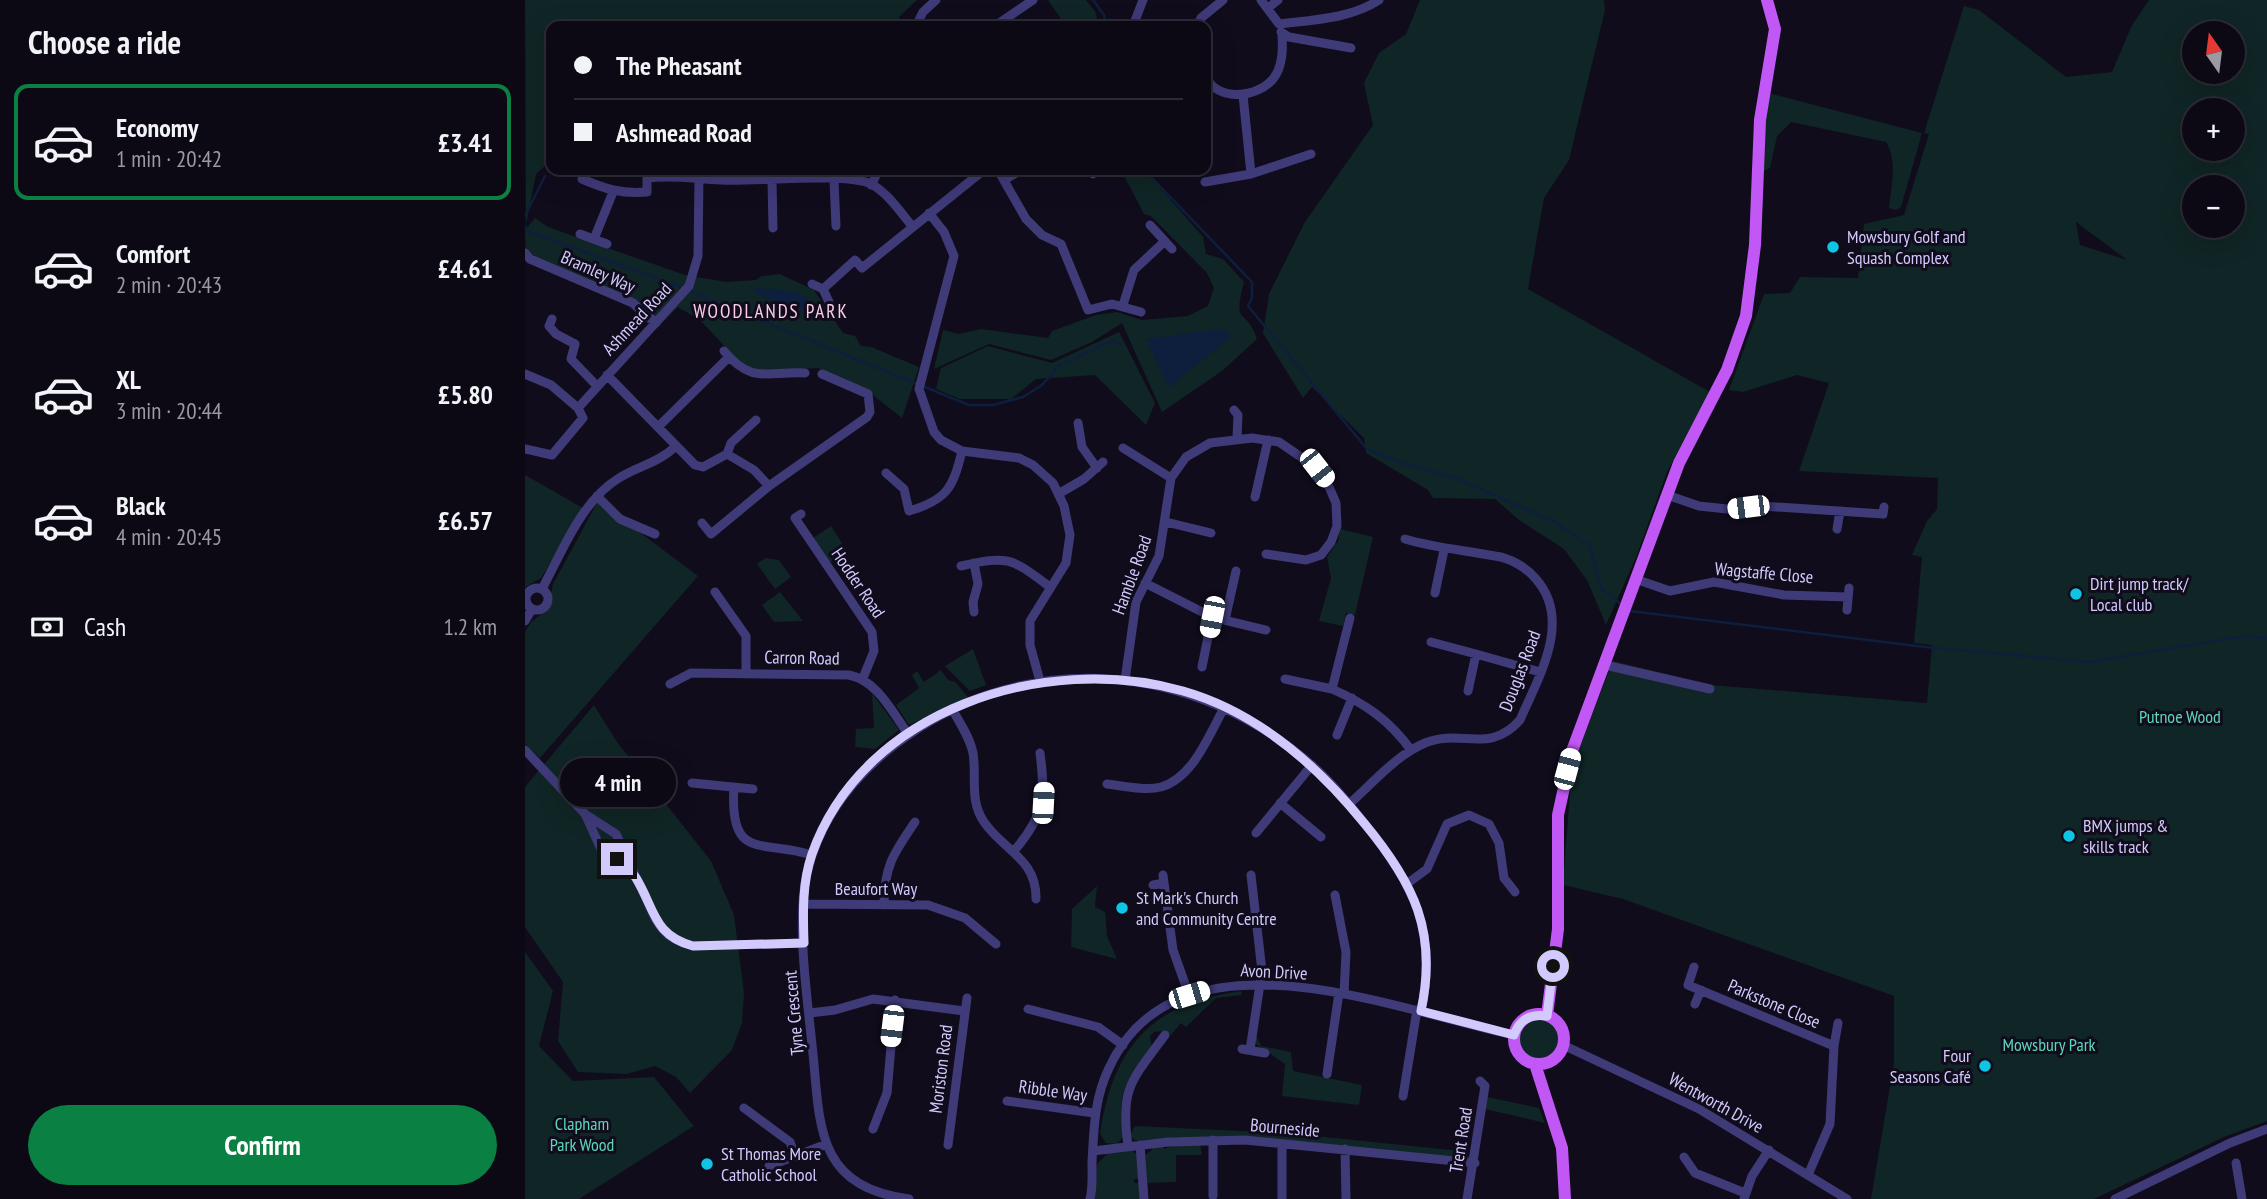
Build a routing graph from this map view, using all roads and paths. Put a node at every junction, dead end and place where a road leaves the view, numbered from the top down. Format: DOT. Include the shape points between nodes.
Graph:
graph roads {
  1 [pos="936,0"];
  2 [pos="1143,0"];
  3 [pos="1223,0"];
  4 [pos="1278,0"];
  5 [pos="1378,0"];
  6 [pos="1767,0"];
  7 [pos="1034,2"];
  8 [pos="1264,4"];
  9 [pos="917,21"];
  10 [pos="1004,21"];
  11 [pos="1135,21"];
  12 [pos="1200,21"];
  13 [pos="1279,24"];
  14 [pos="1282,36"];
  15 [pos="1351,48"];
  16 [pos="1211,86"];
  17 [pos="1243,95"];
  18 [pos="1311,153"];
  19 [pos="1251,174"];
  20 [pos="657,175"];
  21 [pos="687,175"];
  22 [pos="736,175"];
  23 [pos="876,175"];
  24 [pos="978,175"];
  25 [pos="1001,175"];
  26 [pos="1012,175"];
  27 [pos="699,176"];
  28 [pos="582,179"];
  29 [pos="834,180"];
  30 [pos="1004,180"];
  31 [pos="772,181"];
  32 [pos="1205,182"];
  33 [pos="871,184"];
  34 [pos="614,192"];
  35 [pos="929,213"];
  36 [pos="1150,225"];
  37 [pos="836,226"];
  38 [pos="912,226"];
  39 [pos="773,228"];
  40 [pos="580,234"];
  41 [pos="594,239"];
  42 [pos="607,244"];
  43 [pos="525,253"];
  44 [pos="812,284"];
  45 [pos="824,289"];
  46 [pos="829,302"];
  47 [pos="1123,305"];
  48 [pos="1141,312"];
  49 [pos="552,318"];
  50 [pos="656,323"];
  51 [pos="525,373"];
  52 [pos="805,373"];
  53 [pos="822,374"];
  54 [pos="607,375"];
  55 [pos="597,386"];
  56 [pos="578,408"];
  57 [pos="1240,414"];
  58 [pos="756,419"];
  59 [pos="1078,423"];
  60 [pos="658,427"];
  61 [pos="1237,438"];
  62 [pos="1268,440"];
  63 [pos="675,447"];
  64 [pos="1123,448"];
  65 [pos="525,449"];
  66 [pos="962,451"];
  67 [pos="727,454"];
  68 [pos="886,472"];
  69 [pos="1171,478"];
  70 [pos="769,486"];
  71 [pos="1060,493"];
  72 [pos="1667,495"];
  73 [pos="597,496"];
  74 [pos="1255,497"];
  75 [pos="1884,507"];
  76 [pos="1839,511"];
  77 [pos="801,514"];
  78 [pos="1166,522"];
  79 [pos="702,523"];
  80 [pos="1837,529"];
  81 [pos="1211,533"];
  82 [pos="655,534"];
  83 [pos="1405,539"];
  84 [pos="1444,550"];
  85 [pos="1266,554"];
  86 [pos="974,563"];
  87 [pos="961,566"];
  88 [pos="1236,571"];
  89 [pos="1638,580"];
  90 [pos="1145,583"];
  91 [pos="1050,587"];
  92 [pos="543,589"];
  93 [pos="715,592"];
  94 [pos="1435,593"];
  95 [pos="526,594"];
  96 [pos="532,609"];
  97 [pos="1847,610"];
  98 [pos="974,612"];
  99 [pos="1212,617"];
  100 [pos="1350,618"];
  101 [pos="1225,620"];
  102 [pos="525,621"];
  103 [pos="1266,630"];
  104 [pos="1431,642"];
  105 [pos="1476,654"];
  106 [pos="1605,666"];
  107 [pos="1202,667"];
  108 [pos="747,673"];
  109 [pos="1540,673"];
  110 [pos="863,678"];
  111 [pos="1285,679"];
  112 [pos="1125,680"];
  113 [pos="1040,681"];
  114 [pos="670,684"];
  115 [pos="1332,689"];
  116 [pos="1710,689"];
  117 [pos="1468,691"];
  118 [pos="1352,698"];
  119 [pos="1224,708"];
  120 [pos="953,709"];
  121 [pos="909,735"];
  122 [pos="1337,735"];
  123 [pos="525,750"];
  124 [pos="1411,750"];
  125 [pos="1040,753"];
  126 [pos="1312,765"];
  127 [pos="697,781"];
  128 [pos="1107,785"];
  129 [pos="734,788"];
  130 [pos="753,789"];
  131 [pos="1280,803"];
  132 [pos="1349,804"];
  133 [pos="585,814"];
  134 [pos="915,822"];
  135 [pos="1256,833"];
  136 [pos="1321,837"];
  137 [pos="1014,851"];
  138 [pos="812,855"];
  139 [pos="634,874"];
  140 [pos="1251,875"];
  141 [pos="1408,883"];
  142 [pos="1153,885"];
  143 [pos="1515,892"];
  144 [pos="1335,895"];
  145 [pos="1036,899"];
  146 [pos="803,904"];
  147 [pos="884,905"];
  148 [pos="804,943"];
  149 [pos="996,944"];
  150 [pos="1694,967"];
  151 [pos="1261,986"];
  152 [pos="1701,990"];
  153 [pos="1341,994"];
  154 [pos="1189,995"];
  155 [pos="967,998"];
  156 [pos="895,1000"];
  157 [pos="1695,1004"];
  158 [pos="1028,1009"];
  159 [pos="964,1011"];
  160 [pos="1419,1011"];
  161 [pos="810,1013"];
  162 [pos="1547,1016"];
  163 [pos="1839,1023"];
  164 [pos="1165,1035"];
  165 [pos="1514,1035"];
  166 [pos="1123,1045"];
  167 [pos="1563,1045"];
  168 [pos="1834,1046"];
  169 [pos="1265,1053"];
  170 [pos="1535,1064"];
  171 [pos="1327,1074"];
  172 [pos="1486,1083"];
  173 [pos="1403,1096"];
  174 [pos="1007,1101"];
  175 [pos="744,1108"];
  176 [pos="1094,1113"];
  177 [pos="872,1122"];
  178 [pos="2267,1129"];
  179 [pos="1213,1140"];
  180 [pos="827,1144"];
  181 [pos="1282,1144"];
  182 [pos="948,1145"];
  183 [pos="1140,1145"];
  184 [pos="1128,1146"];
  185 [pos="1345,1149"];
  186 [pos="1769,1150"];
  187 [pos="1093,1151"];
  188 [pos="795,1156"];
  189 [pos="1684,1157"];
  190 [pos="1475,1163"];
  191 [pos="2237,1164"];
  192 [pos="769,1166"];
  193 [pos="1808,1175"];
  194 [pos="1213,1196"];
  195 [pos="1744,1196"];
  196 [pos="902,1199"];
  197 [pos="1090,1199"];
  198 [pos="1144,1199"];
  199 [pos="1282,1199"];
  200 [pos="1346,1199"];
  201 [pos="1467,1199"];
  202 [pos="1565,1199"];
  203 [pos="1847,1199"];
  204 [pos="2116,1199"];
  205 [pos="2242,1199"];
  1 -- 9 [label="street"];
  2 -- 11 [label="street"];
  3 -- 12 [label="street"];
  4 -- 8 [label="street"];
  5 -- 13 [label="street" via="1343,15"];
  6 -- 72 [label="main road" via="1775,29 1760,120 1755,245 1746,316 1727,370"];
  7 -- 10 [label="street"];
  8 -- 13 [label="street"];
  13 -- 14 [label="street"];
  14 -- 15 [label="street"];
  14 -- 17 [label="street" via="1282,59 1274,78"];
  16 -- 17 [label="street"];
  17 -- 19 [label="street"];
  18 -- 19 [label="street"];
  19 -- 32 [label="street"];
  20 -- 34 [label="street" via="647,178 647,192"];
  21 -- 27 [label="street"];
  22 -- 27 [label="street"];
  22 -- 31 [label="street"];
  23 -- 33 [label="street"];
  24 -- 35 [label="street"];
  25 -- 30 [label="street"];
  26 -- 30 [label="street"];
  27 -- 50 [label="street, Ashmead Road" via="698,256 686,290"];
  28 -- 34 [label="street"];
  29 -- 31 [label="street"];
  29 -- 33 [label="street"];
  29 -- 37 [label="street"];
  30 -- 47 [label="street" via="1026,219 1061,244 1088,310"];
  31 -- 39 [label="street"];
  33 -- 38 [label="street"];
  34 -- 41 [label="street"];
  35 -- 38 [label="street"];
  35 -- 66 [label="street" via="954,256 920,386 924,408 941,440"];
  36 -- 47 [label="street" via="1168,245 1134,270"];
  38 -- 45 [label="street" via="862,268 855,260"];
  40 -- 41 [label="street"];
  41 -- 42 [label="street"];
  43 -- 50 [label="street, Bramley Way" via="574,280 633,303"];
  44 -- 45 [label="street"];
  45 -- 46 [label="street"];
  47 -- 48 [label="street"];
  49 -- 55 [label="street" via="549,326 575,344 571,359"];
  50 -- 54 [label="street, Ashmead Road"];
  51 -- 56 [label="street" via="551,385"];
  52 -- 60 [label="street" via="755,375 727,354"];
  53 -- 70 [label="street" via="868,394 870,412"];
  54 -- 55 [label="street"];
  54 -- 60 [label="street, Ashmead Road"];
  55 -- 56 [label="street"];
  56 -- 65 [label="street" via="583,418 557,451 544,455"];
  57 -- 61 [label="street"];
  58 -- 67 [label="street" via="731,443"];
  59 -- 71 [label="street" via="1082,447 1100,465"];
  60 -- 63 [label="street, Ashmead Road"];
  61 -- 62 [label="street"];
  61 -- 69 [label="street" via="1198,449"];
  62 -- 74 [label="street"];
  62 -- 85 [label="street" via="1293,449 1317,468 1336,503 1337,526 1326,551 1317,557 1295,560"];
  63 -- 67 [label="street, Ashmead Road" via="703,467"];
  63 -- 73 [label="street" via="656,462 620,477"];
  64 -- 69 [label="street"];
  66 -- 68 [label="street" via="947,492 927,506 909,511 904,489"];
  66 -- 71 [label="street" via="1019,458 1044,473"];
  67 -- 70 [label="street" via="754,470"];
  69 -- 78 [label="street, Hamble Road"];
  70 -- 79 [label="street" via="711,534"];
  71 -- 91 [label="street" via="1069,550"];
  72 -- 76 [label="street" via="1727,509 1761,506"];
  72 -- 89 [label="main road"];
  73 -- 82 [label="street" via="620,519"];
  73 -- 92 [label="street"];
  75 -- 76 [label="street" via="1883,514"];
  76 -- 80 [label="street"];
  77 -- 110 [label="street, Hodder Road" via="795,518 873,634 874,651"];
  78 -- 81 [label="street, Hamble Road"];
  78 -- 90 [label="street, Hamble Road" via="1159,556"];
  83 -- 84 [label="street, Douglas Road"];
  84 -- 94 [label="street"];
  84 -- 109 [label="street, Douglas Road" via="1511,561 1542,586 1553,625"];
  86 -- 87 [label="street"];
  86 -- 91 [label="street" via="1012,561"];
  86 -- 98 [label="street" via="978,584"];
  88 -- 101 [label="street"];
  89 -- 97 [label="street, Wagstaffe Close" via="1670,591 1714,582 1784,595 1848,592"];
  89 -- 106 [label="main road"];
  90 -- 99 [label="street"];
  90 -- 112 [label="street, Hamble Road" via="1131,621"];
  91 -- 113 [label="street" via="1035,609 1029,634"];
  92 -- 95 [label="street"];
  92 -- 96 [label="street" via="547,604"];
  93 -- 108 [label="street" via="745,636"];
  95 -- 96 [label="street"];
  96 -- 102 [label="street"];
  99 -- 101 [label="street"];
  99 -- 107 [label="street"];
  100 -- 115 [label="street"];
  101 -- 103 [label="street"];
  104 -- 105 [label="street"];
  105 -- 109 [label="street"];
  105 -- 117 [label="street"];
  106 -- 116 [label="street"];
  106 -- 162 [label="main road" via="1562,788 1556,838 1558,929"];
  108 -- 110 [label="street, Carron Road"];
  108 -- 114 [label="street, Carron Road" via="691,673"];
  109 -- 124 [label="street, Douglas Road" via="1511,730 1487,740 1436,739"];
  110 -- 121 [label="street, Carron Road"];
  111 -- 115 [label="street"];
  112 -- 113 [label="street, Tyne Crescent"];
  112 -- 119 [label="street, Tyne Crescent" via="1186,692"];
  113 -- 120 [label="street, Tyne Crescent"];
  115 -- 118 [label="street"];
  118 -- 122 [label="street"];
  118 -- 124 [label="street" via="1381,715"];
  119 -- 126 [label="street, Tyne Crescent" via="1249,720"];
  119 -- 128 [label="street" via="1189,768 1176,779 1152,788"];
  120 -- 121 [label="street, Tyne Crescent"];
  120 -- 137 [label="street" via="973,754 974,792 983,821"];
  121 -- 138 [label="street, Tyne Crescent" via="861,774 839,799"];
  123 -- 133 [label="street"];
  124 -- 132 [label="street, Douglas Road"];
  125 -- 137 [label="street" via="1043,803 1037,822"];
  126 -- 131 [label="street"];
  126 -- 132 [label="street, Tyne Crescent"];
  127 -- 129 [label="street"];
  129 -- 130 [label="street"];
  129 -- 138 [label="street" via="732,816 740,833 766,849 795,849"];
  131 -- 135 [label="street"];
  131 -- 136 [label="street" via="1308,832"];
  132 -- 141 [label="street, Tyne Crescent"];
  133 -- 139 [label="street" via="601,849"];
  133 -- 139 [label="street" via="616,834"];
  134 -- 147 [label="street" via="890,859"];
  137 -- 145 [label="street" via="1030,868"];
  138 -- 146 [label="street, Tyne Crescent"];
  139 -- 148 [label="street" via="664,933 677,942 693,946"];
  140 -- 151 [label="street"];
  141 -- 143 [label="street" via="1427,869 1447,824 1469,815 1481,818 1495,832 1501,869"];
  141 -- 160 [label="street, Tyne Crescent" via="1427,951 1427,987"];
  142 -- 154 [label="street" via="1163,879 1173,952"];
  144 -- 153 [label="street" via="1346,952"];
  146 -- 147 [label="street, Beaufort Way"];
  146 -- 148 [label="street, Tyne Crescent"];
  147 -- 149 [label="street, Beaufort Way" via="938,908 965,918"];
  148 -- 161 [label="street, Tyne Crescent"];
  150 -- 152 [label="street, Parkstone Close" via="1688,985"];
  151 -- 153 [label="street, Avon Drive"];
  151 -- 154 [label="street, Avon Drive" via="1234,985"];
  151 -- 169 [label="street" via="1246,1049"];
  152 -- 157 [label="street, Parkstone Close"];
  152 -- 168 [label="street, Parkstone Close"];
  153 -- 160 [label="street, Avon Drive"];
  153 -- 171 [label="street"];
  154 -- 166 [label="street, Avon Drive" via="1159,1010"];
  155 -- 159 [label="street, Moriston Road"];
  156 -- 159 [label="street, Moriston Road"];
  156 -- 161 [label="street, Moriston Road" via="873,999"];
  156 -- 177 [label="street" via="887,1093"];
  158 -- 166 [label="street" via="1098,1027"];
  159 -- 182 [label="street, Moriston Road" via="954,1132"];
  160 -- 165 [label="street, Avon Drive"];
  160 -- 173 [label="street, Tyne Crescent"];
  161 -- 180 [label="street, Tyne Crescent" via="817,1101"];
  162 -- 165 [label="main road" via="1521,1021"];
  162 -- 167 [label="main road" via="1562,1030"];
  163 -- 168 [label="street, Parkstone Close"];
  164 -- 184 [label="street" via="1126,1095"];
  165 -- 170 [label="main road" via="1521,1057"];
  166 -- 176 [label="street, Avon Drive" via="1109,1066"];
  167 -- 170 [label="main road" via="1556,1058"];
  167 -- 186 [label="street, Wentworth Drive" via="1699,1109"];
  168 -- 193 [label="street, Parkstone Close" via="1830,1124"];
  170 -- 202 [label="main road" via="1562,1148"];
  172 -- 190 [label="street, Trent Road"];
  174 -- 176 [label="street, Ribble Way"];
  175 -- 188 [label="street" via="790,1142"];
  176 -- 187 [label="street, Avon Drive"];
  178 -- 204 [label="street"];
  179 -- 181 [label="street, Bourneside"];
  179 -- 183 [label="street, Bourneside"];
  179 -- 194 [label="street"];
  180 -- 188 [label="street"];
  180 -- 196 [label="street, Tyne Crescent" via="843,1173"];
  181 -- 185 [label="street, Bourneside"];
  181 -- 199 [label="street"];
  183 -- 184 [label="street, Bourneside"];
  183 -- 198 [label="street"];
  184 -- 187 [label="street, Bourneside"];
  185 -- 190 [label="street, Bourneside"];
  185 -- 200 [label="street"];
  186 -- 193 [label="street, Wentworth Drive"];
  186 -- 195 [label="street"];
  187 -- 197 [label="street, Avon Drive"];
  188 -- 192 [label="street"];
  189 -- 195 [label="street" via="1693,1176"];
  190 -- 201 [label="street, Trent Road"];
  191 -- 205 [label="street"];
  193 -- 203 [label="street, Wentworth Drive"];
}
